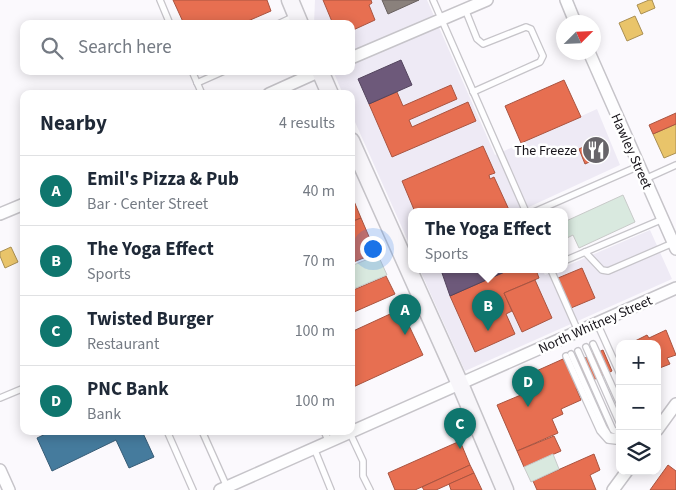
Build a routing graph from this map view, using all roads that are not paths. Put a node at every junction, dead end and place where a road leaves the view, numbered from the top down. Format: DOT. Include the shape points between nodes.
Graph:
graph roads {
  1 [pos="160,0"];
  2 [pos="290,0"];
  3 [pos="433,0"];
  4 [pos="487,0"];
  5 [pos="566,0"];
  6 [pos="466,9"];
  7 [pos="573,15"];
  8 [pos="168,20"];
  9 [pos="298,20"];
  10 [pos="441,20"];
  11 [pos="355,56"];
  12 [pos="593,60"];
  13 [pos="194,75"];
  14 [pos="215,75"];
  15 [pos="311,75"];
  16 [pos="322,75"];
  17 [pos="197,83"];
  18 [pos="200,90"];
  19 [pos="278,90"];
  20 [pos="328,90"];
  21 [pos="473,92"];
  22 [pos="355,150"];
  23 [pos="676,165"];
  24 [pos="639,166"];
  25 [pos="645,179"];
  26 [pos="20,206"];
  27 [pos="524,208"];
  28 [pos="543,208"];
  29 [pos="0,214"];
  30 [pos="662,218"];
  31 [pos="675,246"];
  32 [pos="585,252"];
  33 [pos="568,259"];
  34 [pos="408,268"];
  35 [pos="410,273"];
  36 [pos="552,273"];
  37 [pos="676,288"];
  38 [pos="597,323"];
  39 [pos="578,331"];
  40 [pos="593,344"];
  41 [pos="586,348"];
  42 [pos="578,351"];
  43 [pos="568,355"];
  44 [pos="616,365"];
  45 [pos="460,384"];
  46 [pos="20,390"];
  47 [pos="616,395"];
  48 [pos="0,398"];
  49 [pos="676,404"];
  50 [pos="616,415"];
  51 [pos="661,424"];
  52 [pos="355,429"];
  53 [pos="616,433"];
  54 [pos="169,435"];
  55 [pos="204,435"];
  56 [pos="350,435"];
  57 [pos="326,436"];
  58 [pos="616,441"];
  59 [pos="314,448"];
  60 [pos="0,470"];
  61 [pos="624,475"];
  62 [pos="224,488"];
  63 [pos="9,490"];
  64 [pos="193,490"];
  65 [pos="331,490"];
  66 [pos="370,490"];
  67 [pos="505,490"];
  68 [pos="613,490"];
  1 -- 8 [label="lane"];
  2 -- 9 [label="street"];
  3 -- 10 [label="lane"];
  4 -- 6 [label="street"];
  5 -- 7 [label="street"];
  6 -- 10 [label="street"];
  6 -- 21 [label="lane" via="477,39 483,44 526,27 531,29 544,56 540,62"];
  10 -- 11 [label="street"];
  10 -- 21 [label="lane"];
  12 -- 24 [label="street, Hawley Street"];
  13 -- 17 [label="lane"];
  14 -- 17 [label="lane"];
  15 -- 19 [label="street"];
  16 -- 20 [label="street"];
  17 -- 18 [label="lane"];
  21 -- 27 [label="lane"];
  22 -- 34 [label="street"];
  23 -- 25 [label="lane"];
  24 -- 25 [label="street, Hawley Street"];
  24 -- 28 [label="lane"];
  25 -- 30 [label="street, Hawley Street"];
  26 -- 29 [label="street"];
  30 -- 31 [label="street, Hawley Street"];
  30 -- 32 [label="lane"];
  31 -- 32 [label="lane" via="608,271 602,270"];
  32 -- 33 [label="lane"];
  35 -- 45 [label="street"];
  36 -- 39 [label="lane"];
  37 -- 38 [label="street, North Whitney Street"];
  38 -- 39 [label="street, North Whitney Street"];
  38 -- 44 [label="lane"];
  39 -- 45 [label="street, North Whitney Street"];
  40 -- 47 [label="lane"];
  41 -- 50 [label="lane"];
  42 -- 53 [label="lane"];
  43 -- 58 [label="lane" via="600,430 608,440"];
  45 -- 52 [label="street, North Whitney Street"];
  45 -- 67 [label="street"];
  46 -- 48 [label="lane"];
  49 -- 51 [label="street"];
  54 -- 64 [label="lane"];
  55 -- 62 [label="lane"];
  56 -- 66 [label="lane" via="363,461 363,476"];
  57 -- 59 [label="street, North Whitney Street"];
  59 -- 62 [label="street, North Whitney Street"];
  59 -- 65 [label="lane"];
  60 -- 63 [label="street"];
  61 -- 68 [label="street"];
}
